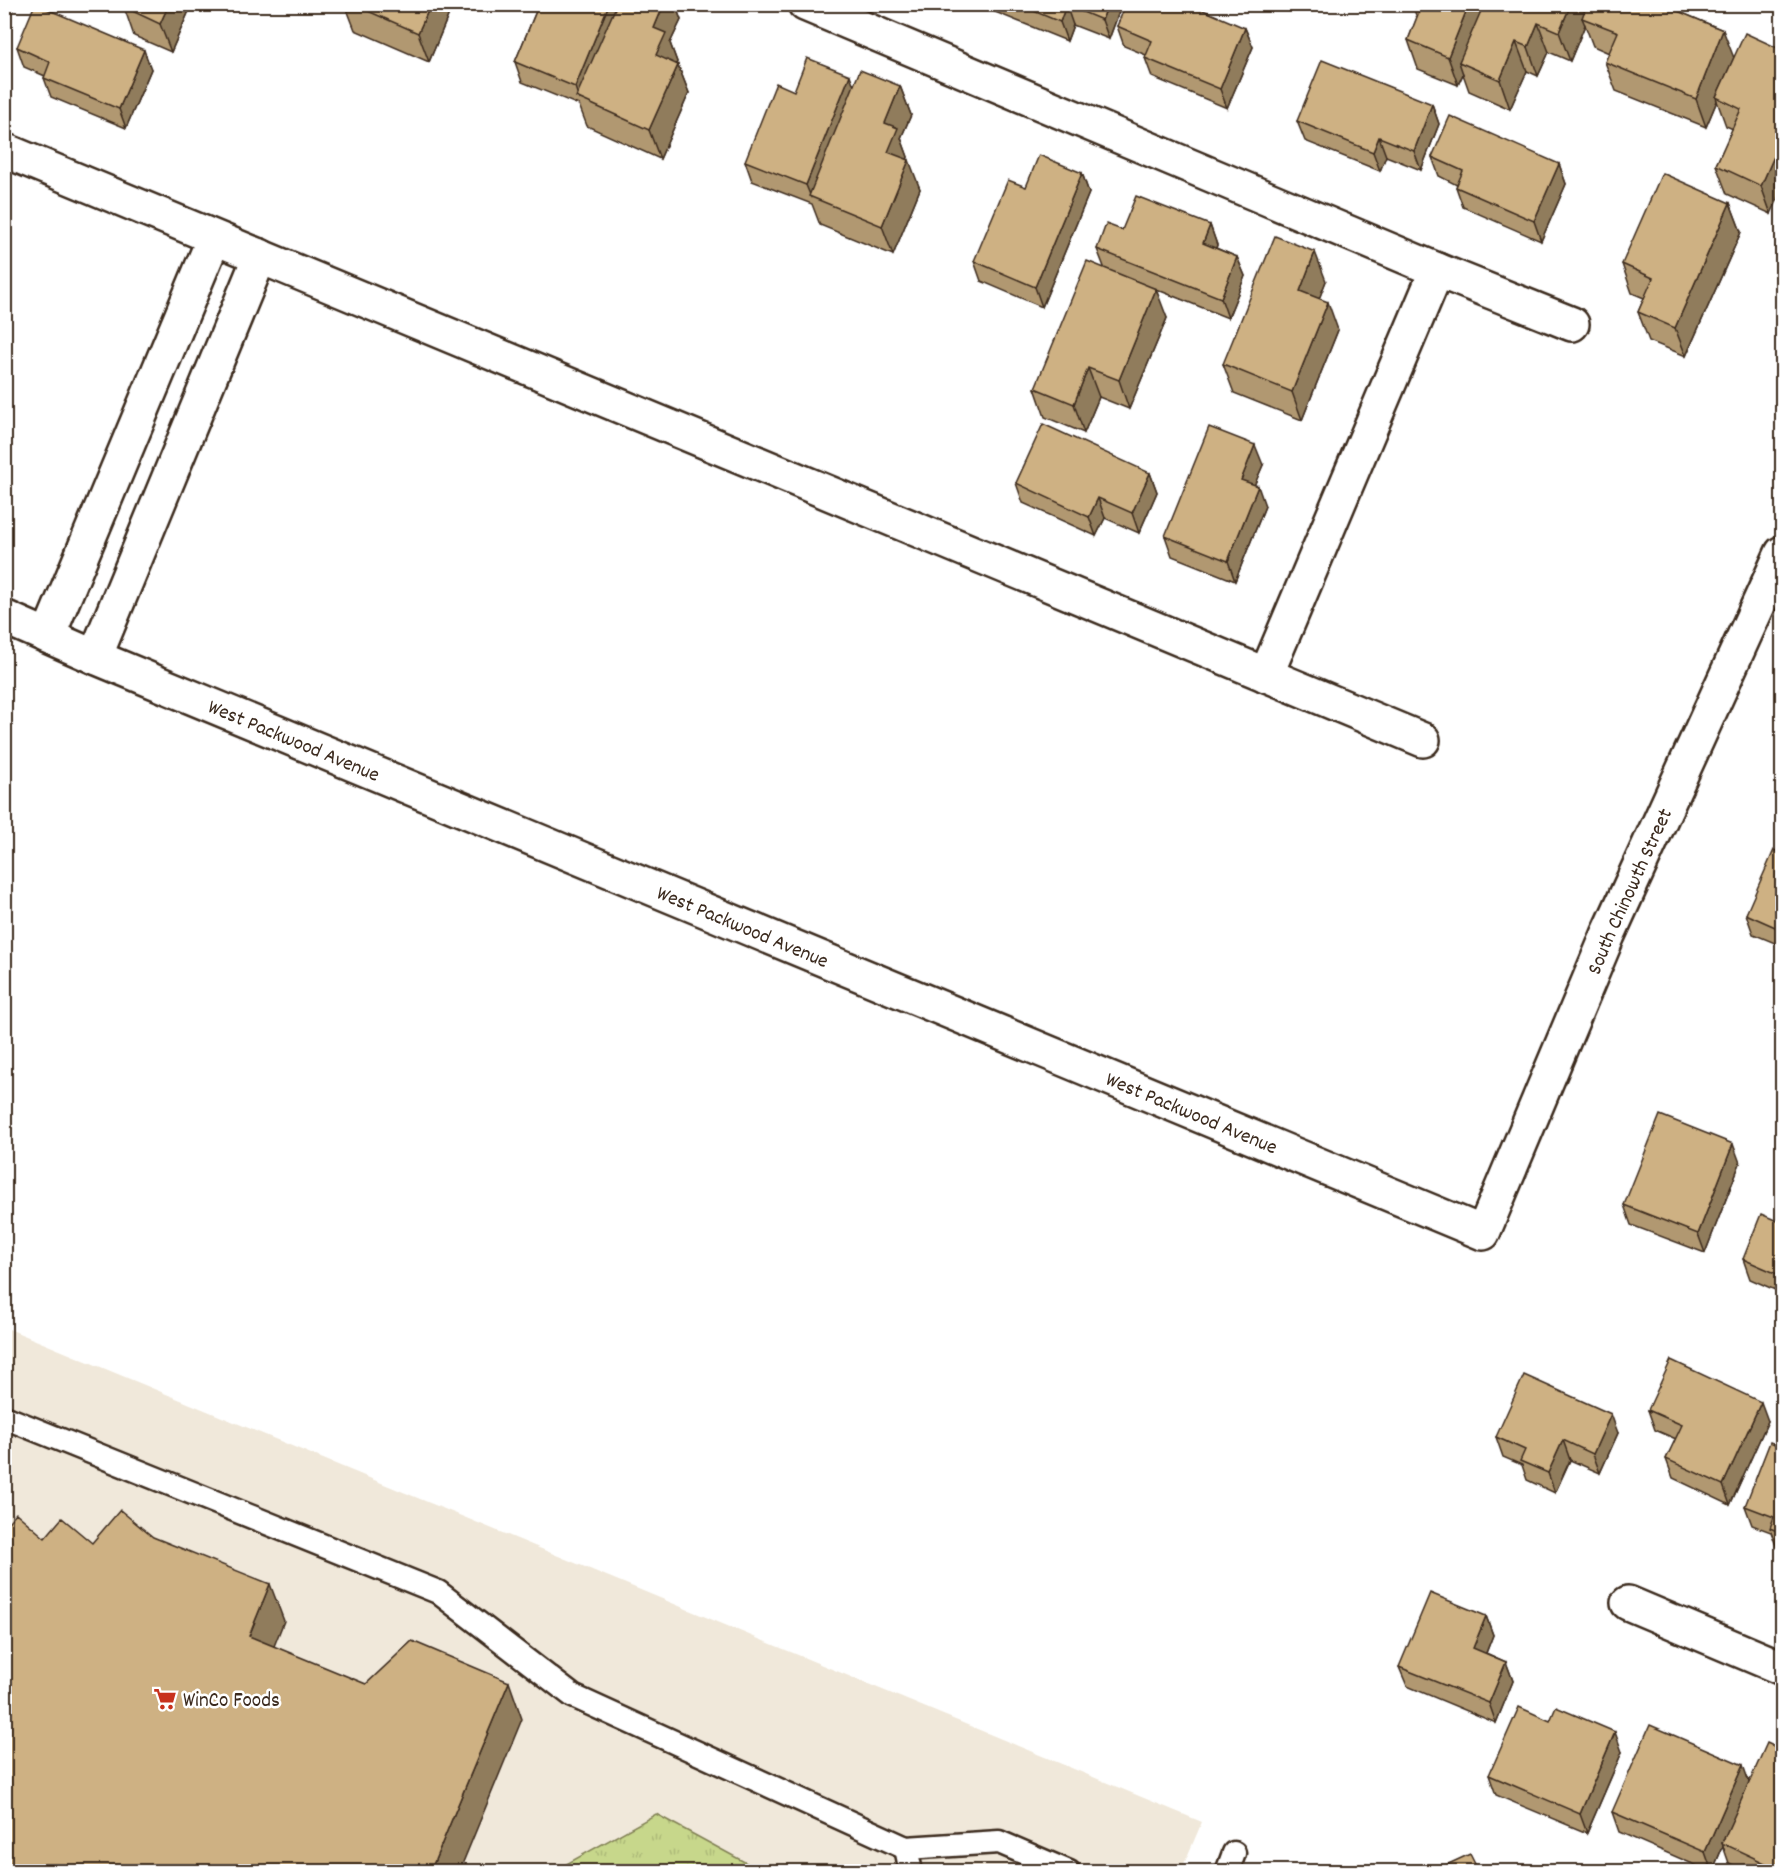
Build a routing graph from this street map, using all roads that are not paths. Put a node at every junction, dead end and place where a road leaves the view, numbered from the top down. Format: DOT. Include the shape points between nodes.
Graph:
graph roads {
  1 [pos="805,4"];
  2 [pos="4,150"];
  3 [pos="214,238"];
  4 [pos="260,256"];
  5 [pos="1437,270"];
  6 [pos="1572,324"];
  7 [pos="1782,553"];
  8 [pos="4,617"];
  9 [pos="48,636"];
  10 [pos="94,657"];
  11 [pos="1266,675"];
  12 [pos="1423,740"];
  13 [pos="1483,1233"];
  14 [pos="4,1417"];
  15 [pos="1628,1603"];
  16 [pos="1782,1668"];
  17 [pos="906,1848"];
  18 [pos="911,1872"];
  19 [pos="1069,1872"];
  1 -- 5 [label="street"];
  2 -- 3 [label="street"];
  3 -- 4 [label="street"];
  3 -- 9 [label="street"];
  4 -- 10 [label="street"];
  4 -- 11 [label="street"];
  5 -- 6 [label="street"];
  5 -- 11 [label="street"];
  7 -- 13 [label="street, South Chinowth Street" via="1608,935"];
  8 -- 9 [label="street, West Packwood Avenue"];
  9 -- 10 [label="street, West Packwood Avenue"];
  10 -- 13 [label="street, West Packwood Avenue"];
  11 -- 12 [label="street"];
  14 -- 17 [label="lane" via="438,1592 573,1696"];
  15 -- 16 [label="street"];
  17 -- 18 [label="lane"];
  17 -- 19 [label="lane" via="999,1842"];
}
